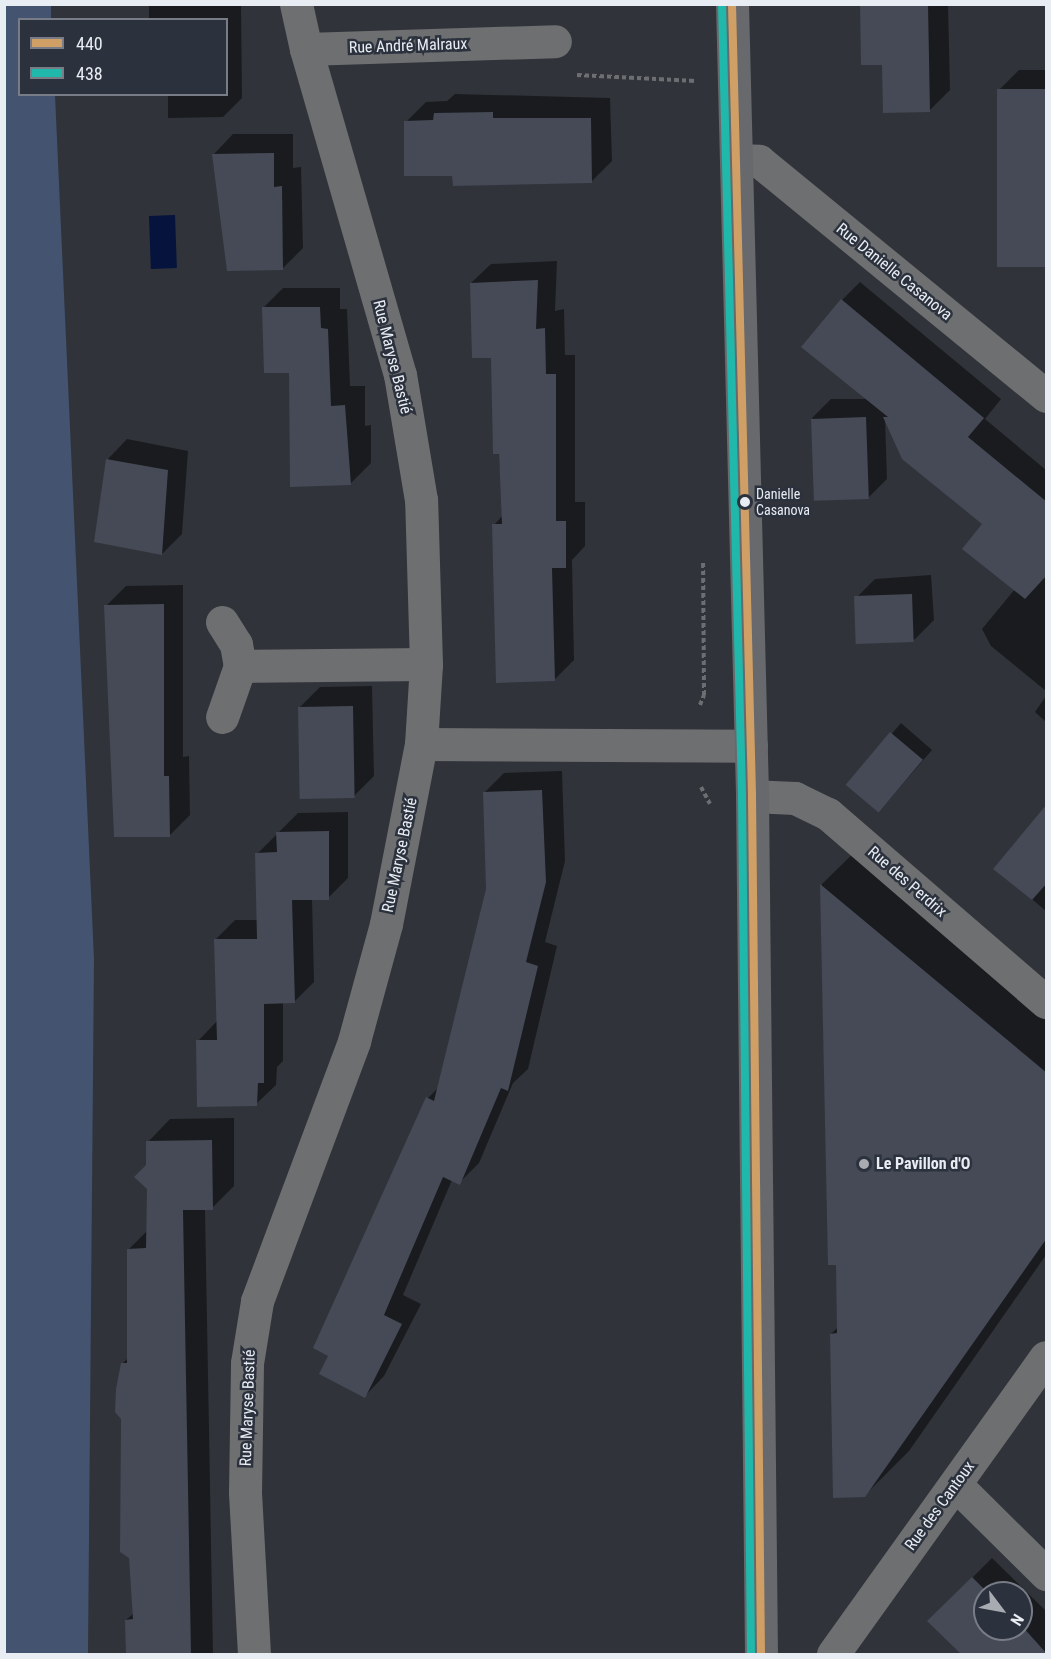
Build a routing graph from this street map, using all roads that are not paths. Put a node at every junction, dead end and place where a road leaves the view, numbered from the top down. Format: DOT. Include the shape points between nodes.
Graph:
graph roads {
  1 [pos="296,4"];
  2 [pos="732,4"];
  3 [pos="555,41"];
  4 [pos="306,49"];
  5 [pos="736,160"];
  6 [pos="1047,396"];
  7 [pos="222,622"];
  8 [pos="426,664"];
  9 [pos="240,666"];
  10 [pos="222,717"];
  11 [pos="421,744"];
  12 [pos="751,746"];
  13 [pos="752,796"];
  14 [pos="1047,1002"];
  15 [pos="1047,1357"];
  16 [pos="956,1485"];
  17 [pos="1047,1574"];
  18 [pos="254,1654"];
  19 [pos="761,1654"];
  20 [pos="833,1654"];
  1 -- 4 [label="street"];
  2 -- 5 [label="main road"];
  3 -- 4 [label="street, Rue André Malraux"];
  4 -- 8 [label="street, Rue Maryse Bastié" via="400,375 421,500"];
  5 -- 6 [label="street, Rue Danielle Casanova" via="759,161"];
  5 -- 12 [label="main road"];
  7 -- 9 [label="street" via="236,645"];
  8 -- 9 [label="street"];
  8 -- 11 [label="street, Rue Maryse Bastié"];
  9 -- 10 [label="street"];
  11 -- 12 [label="street"];
  11 -- 18 [label="street, Rue Maryse Bastié" via="388,912 354,1041 257,1301 247,1363 245,1492"];
  12 -- 13 [label="main road"];
  13 -- 14 [label="street, Rue des Perdrix" via="795,798 828,814"];
  13 -- 19 [label="main road"];
  15 -- 16 [label="street, Rue des Cantoux"];
  16 -- 17 [label="street"];
  16 -- 20 [label="street, Rue des Cantoux"];
}
